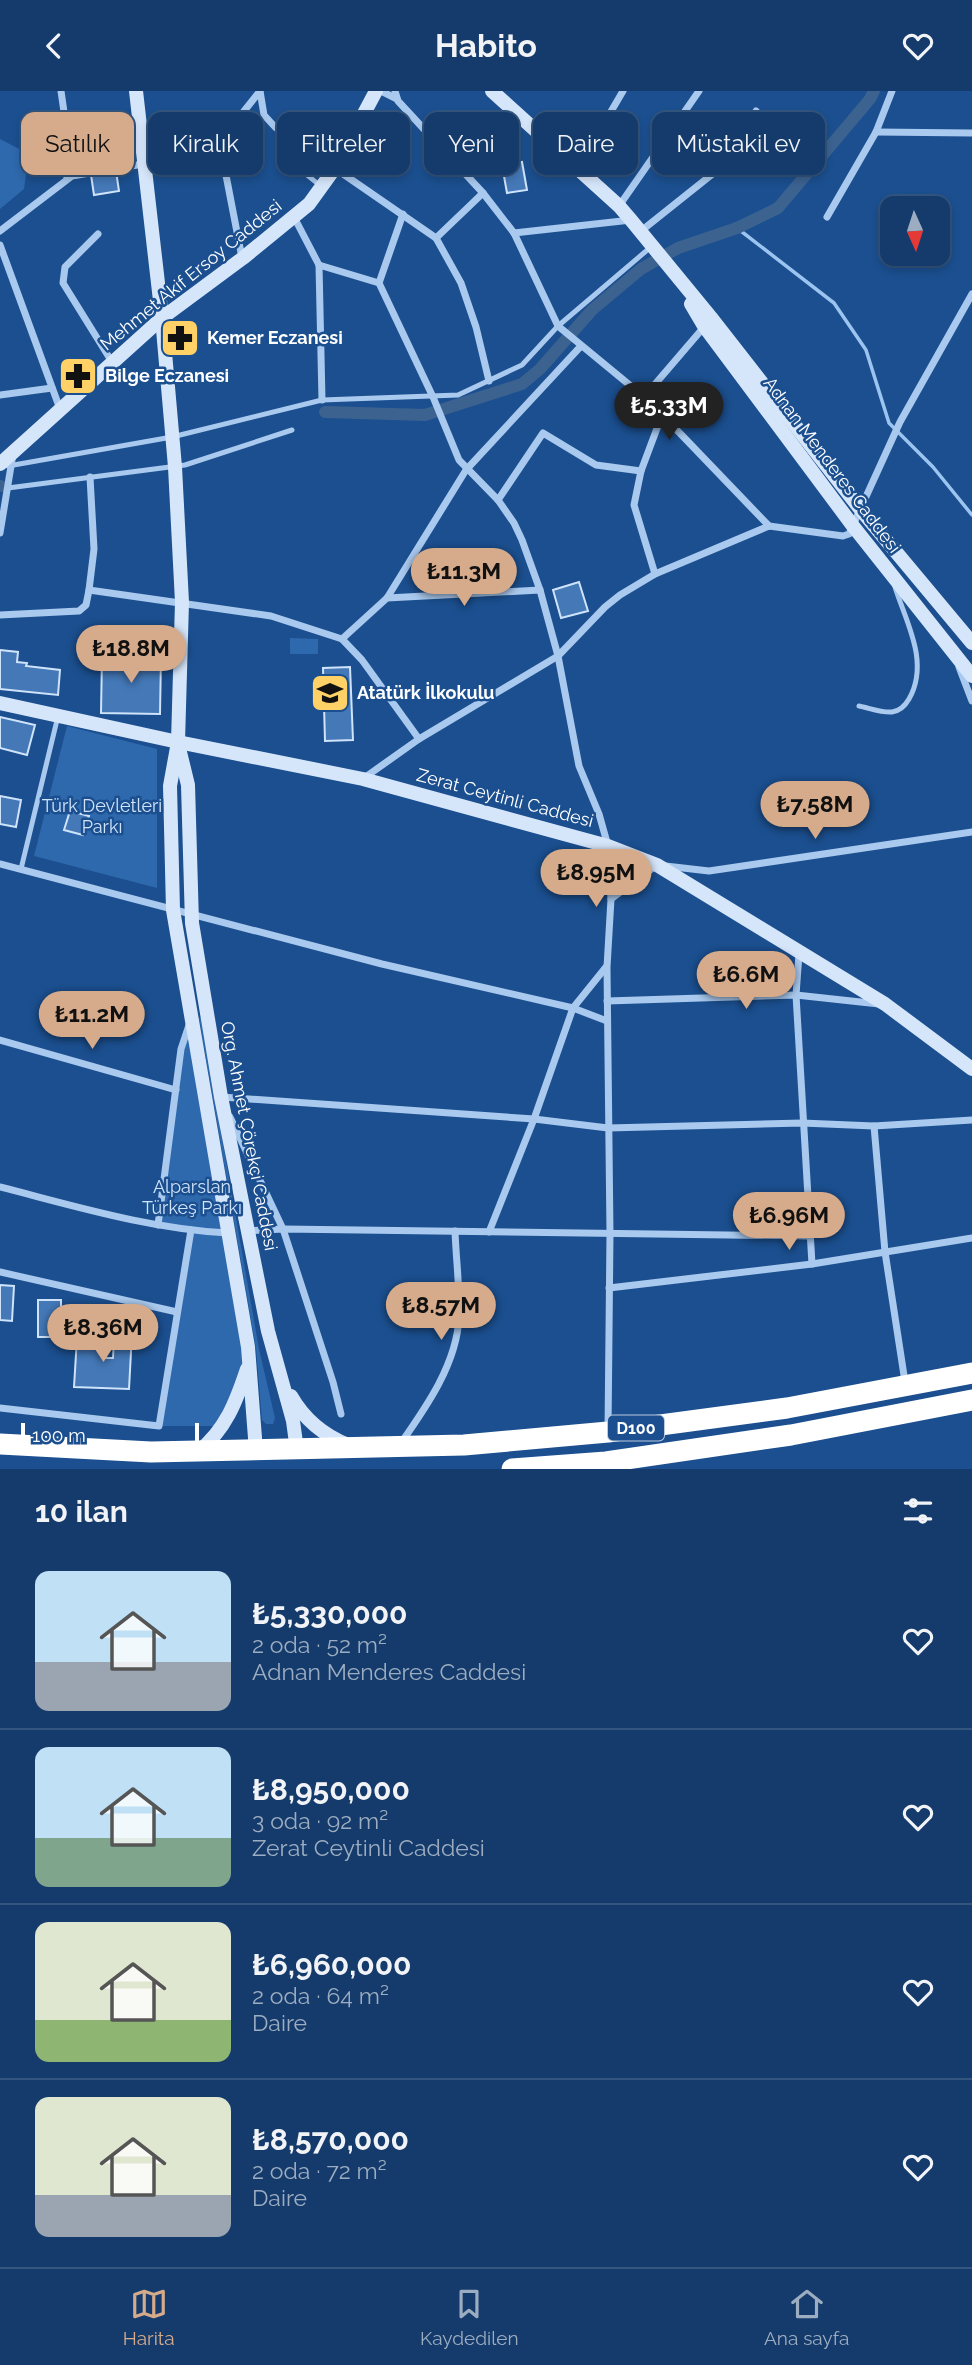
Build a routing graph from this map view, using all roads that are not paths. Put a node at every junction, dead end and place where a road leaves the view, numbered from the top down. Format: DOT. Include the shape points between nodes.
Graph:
graph roads {
  1 [pos="61,91"];
  2 [pos="136,91"];
  3 [pos="260,91"];
  4 [pos="379,91"];
  5 [pos="623,91"];
  6 [pos="699,91"];
  7 [pos="892,91"];
  8 [pos="493,92"];
  9 [pos="396,95"];
  10 [pos="756,111"];
  11 [pos="245,112"];
  12 [pos="367,112"];
  13 [pos="611,112"];
  14 [pos="277,128"];
  15 [pos="533,128"];
  16 [pos="876,132"];
  17 [pos="972,133"];
  18 [pos="148,163"];
  19 [pos="145,164"];
  20 [pos="226,175"];
  21 [pos="308,175"];
  22 [pos="330,175"];
  23 [pos="345,175"];
  24 [pos="586,175"];
  25 [pos="66,178"];
  26 [pos="321,187"];
  27 [pos="484,193"];
  28 [pos="619,206"];
  29 [pos="403,214"];
  30 [pos="294,216"];
  31 [pos="827,218"];
  32 [pos="636,226"];
  33 [pos="0,231"];
  34 [pos="514,233"];
  35 [pos="98,234"];
  36 [pos="436,238"];
  37 [pos="0,245"];
  38 [pos="652,246"];
  39 [pos="243,258"];
  40 [pos="319,265"];
  41 [pos="671,270"];
  42 [pos="379,283"];
  43 [pos="972,294"];
  44 [pos="162,318"];
  45 [pos="558,326"];
  46 [pos="704,326"];
  47 [pos="581,346"];
  48 [pos="113,363"];
  49 [pos="489,381"];
  50 [pos="52,388"];
  51 [pos="0,395"];
  52 [pos="433,397"];
  53 [pos="644,397"];
  54 [pos="322,400"];
  55 [pos="60,409"];
  56 [pos="662,415"];
  57 [pos="292,431"];
  58 [pos="172,437"];
  59 [pos="6,462"];
  60 [pos="175,467"];
  61 [pos="466,470"];
  62 [pos="641,471"];
  63 [pos="89,477"];
  64 [pos="8,488"];
  65 [pos="499,500"];
  66 [pos="861,510"];
  67 [pos="769,526"];
  68 [pos="853,526"];
  69 [pos="0,533"];
  70 [pos="655,575"];
  71 [pos="895,580"];
  72 [pos="89,590"];
  73 [pos="540,590"];
  74 [pos="387,599"];
  75 [pos="182,602"];
  76 [pos="0,615"];
  77 [pos="342,639"];
  78 [pos="972,643"];
  79 [pos="954,654"];
  80 [pos="558,656"];
  81 [pos="972,676"];
  82 [pos="972,701"];
  83 [pos="0,703"];
  84 [pos="859,706"];
  85 [pos="58,716"];
  86 [pos="419,739"];
  87 [pos="178,742"];
  88 [pos="363,779"];
  89 [pos="972,832"];
  90 [pos="608,846"];
  91 [pos="0,864"];
  92 [pos="657,865"];
  93 [pos="21,869"];
  94 [pos="611,899"];
  95 [pos="173,910"];
  96 [pos="191,914"];
  97 [pos="799,954"];
  98 [pos="607,967"];
  99 [pos="796,995"];
  100 [pos="607,1001"];
  101 [pos="885,1005"];
  102 [pos="573,1008"];
  103 [pos="207,1015"];
  104 [pos="191,1018"];
  105 [pos="607,1021"];
  106 [pos="0,1040"];
  107 [pos="972,1069"];
  108 [pos="176,1090"];
  109 [pos="221,1097"];
  110 [pos="534,1119"];
  111 [pos="972,1120"];
  112 [pos="802,1123"];
  113 [pos="874,1126"];
  114 [pos="608,1128"];
  115 [pos="0,1187"];
  116 [pos="158,1225"];
  117 [pos="283,1229"];
  118 [pos="191,1230"];
  119 [pos="247,1231"];
  120 [pos="455,1231"];
  121 [pos="489,1232"];
  122 [pos="229,1233"];
  123 [pos="610,1234"];
  124 [pos="810,1235"];
  125 [pos="972,1238"];
  126 [pos="885,1252"];
  127 [pos="812,1263"];
  128 [pos="0,1272"];
  129 [pos="609,1288"];
  130 [pos="177,1312"];
  131 [pos="250,1361"];
  132 [pos="276,1364"];
  133 [pos="972,1373"];
  134 [pos="905,1385"];
  135 [pos="972,1400"];
  136 [pos="0,1408"];
  137 [pos="341,1414"];
  138 [pos="608,1432"];
  139 [pos="0,1444"];
  140 [pos="398,1447"];
  141 [pos="356,1448"];
  142 [pos="198,1452"];
  143 [pos="256,1460"];
  144 [pos="297,1460"];
  145 [pos="512,1469"];
  1 -- 25 [label="street"];
  2 -- 19 [label="main road, Org. Ahmet Çörekçi Caddesi"];
  3 -- 11 [label="street"];
  3 -- 14 [label="street" via="264,115"];
  4 -- 9 [label="street"];
  4 -- 12 [label="main road, Mehmet Akif Ersoy Caddesi"];
  5 -- 13 [label="street"];
  6 -- 28 [label="street"];
  7 -- 16 [label="street"];
  8 -- 15 [label="main road, Adnan Menderes Caddesi"];
  9 -- 27 [label="street"];
  10 -- 32 [label="street" via="720,168"];
  16 -- 17 [label="street"];
  16 -- 31 [label="street"];
  18 -- 19 [label="street"];
  19 -- 25 [label="street"];
  19 -- 44 [label="main road, Org. Ahmet Çörekçi Caddesi"];
  20 -- 39 [label="street"];
  21 -- 26 [label="lane"];
  22 -- 26 [label="main road, Mehmet Akif Ersoy Caddesi"];
  23 -- 29 [label="street"];
  24 -- 28 [label="main road, Adnan Menderes Caddesi"];
  25 -- 33 [label="street"];
  26 -- 30 [label="main road, Mehmet Akif Ersoy Caddesi"];
  27 -- 34 [label="street"];
  27 -- 36 [label="street"];
  28 -- 32 [label="main road, Adnan Menderes Caddesi"];
  29 -- 36 [label="street"];
  29 -- 42 [label="street"];
  30 -- 39 [label="main road, Mehmet Akif Ersoy Caddesi"];
  30 -- 40 [label="street"];
  32 -- 34 [label="street"];
  32 -- 38 [label="main road, Adnan Menderes Caddesi"];
  34 -- 45 [label="street"];
  35 -- 48 [label="street" via="65,267 63,283"];
  36 -- 49 [label="street" via="461,283"];
  37 -- 50 [label="street"];
  38 -- 41 [label="main road, Adnan Menderes Caddesi"];
  38 -- 45 [label="lane"];
  39 -- 44 [label="main road, Mehmet Akif Ersoy Caddesi"];
  40 -- 42 [label="street"];
  40 -- 54 [label="street"];
  41 -- 46 [label="main road, Adnan Menderes Caddesi"];
  41 -- 66 [label="main road, Adnan Menderes Caddesi"];
  42 -- 52 [label="street"];
  43 -- 66 [label="street" via="900,422"];
  44 -- 48 [label="main road, Mehmet Akif Ersoy Caddesi"];
  44 -- 58 [label="main road, Org. Ahmet Çörekçi Caddesi"];
  45 -- 47 [label="street"];
  45 -- 49 [label="lane" via="522,365"];
  46 -- 53 [label="street"];
  46 -- 68 [label="main road, Adnan Menderes Caddesi"];
  47 -- 53 [label="street"];
  47 -- 61 [label="street"];
  48 -- 55 [label="main road, Mehmet Akif Ersoy Caddesi"];
  49 -- 52 [label="lane" via="458,395"];
  50 -- 51 [label="street"];
  50 -- 55 [label="street"];
  52 -- 54 [label="lane"];
  52 -- 61 [label="street"];
  53 -- 56 [label="street"];
  54 -- 58 [label="lane"];
  55 -- 59 [label="main road, Mehmet Akif Ersoy Caddesi"];
  56 -- 62 [label="street"];
  56 -- 67 [label="street"];
  57 -- 60 [label="lane"];
  58 -- 59 [label="lane"];
  58 -- 60 [label="main road, Org. Ahmet Çörekçi Caddesi"];
  59 -- 64 [label="street"];
  60 -- 63 [label="lane"];
  60 -- 75 [label="main road, Org. Ahmet Çörekçi Caddesi"];
  61 -- 65 [label="street"];
  61 -- 74 [label="street"];
  62 -- 65 [label="street" via="596,464 543,433"];
  62 -- 70 [label="street" via="634,505"];
  63 -- 64 [label="lane"];
  63 -- 72 [label="street" via="94,549"];
  64 -- 69 [label="street"];
  65 -- 73 [label="street" via="518,532"];
  66 -- 68 [label="street"];
  66 -- 78 [label="main road, Adnan Menderes Caddesi"];
  67 -- 68 [label="street" via="842,536"];
  67 -- 70 [label="street"];
  68 -- 71 [label="main road, Adnan Menderes Caddesi"];
  70 -- 80 [label="street" via="605,607"];
  71 -- 79 [label="main road, Adnan Menderes Caddesi"];
  71 -- 84 [label="lane" via="917,655 915,684 903,708 896,712"];
  72 -- 75 [label="street"];
  72 -- 76 [label="street" via="86,605 79,611"];
  73 -- 74 [label="street"];
  73 -- 80 [label="street"];
  74 -- 77 [label="street"];
  75 -- 77 [label="street" via="279,618"];
  75 -- 87 [label="main road, Org. Ahmet Çörekçi Caddesi"];
  77 -- 86 [label="street"];
  79 -- 81 [label="main road, Adnan Menderes Caddesi"];
  79 -- 82 [label="street"];
  80 -- 86 [label="street"];
  80 -- 90 [label="street" via="579,766"];
  83 -- 85 [label="main road, Zerat Ceytinli Caddesi"];
  85 -- 87 [label="main road, Zerat Ceytinli Caddesi"];
  85 -- 93 [label="lane"];
  86 -- 88 [label="street"];
  87 -- 88 [label="main road, Zerat Ceytinli Caddesi"];
  87 -- 95 [label="main road, Org. Ahmet Çörekçi Caddesi" via="170,786"];
  87 -- 96 [label="main road, Org. Ahmet Çörekçi Caddesi" via="188,785"];
  88 -- 90 [label="main road, Zerat Ceytinli Caddesi"];
  89 -- 92 [label="street" via="709,871"];
  90 -- 92 [label="main road, Zerat Ceytinli Caddesi"];
  90 -- 94 [label="street"];
  91 -- 93 [label="street"];
  92 -- 94 [label="street"];
  92 -- 97 [label="main road, Zerat Ceytinli Caddesi"];
  93 -- 95 [label="street"];
  94 -- 98 [label="street"];
  95 -- 96 [label="street"];
  95 -- 104 [label="main road, Org. Ahmet Çörekçi Caddesi"];
  96 -- 102 [label="street"];
  96 -- 103 [label="main road, Org. Ahmet Çörekçi Caddesi"];
  97 -- 99 [label="street"];
  97 -- 101 [label="main road, Zerat Ceytinli Caddesi"];
  98 -- 100 [label="street"];
  98 -- 102 [label="street"];
  99 -- 100 [label="street"];
  99 -- 101 [label="street"];
  99 -- 112 [label="street"];
  100 -- 105 [label="street"];
  101 -- 107 [label="main road, Zerat Ceytinli Caddesi"];
  102 -- 105 [label="street"];
  102 -- 110 [label="street"];
  103 -- 104 [label="main road"];
  103 -- 109 [label="main road, Org. Ahmet Çörekçi Caddesi"];
  104 -- 108 [label="street" via="183,1039"];
  104 -- 122 [label="main road, Org. Ahmet Çörekçi Caddesi"];
  105 -- 114 [label="street"];
  106 -- 108 [label="street"];
  108 -- 116 [label="street"];
  109 -- 110 [label="street"];
  109 -- 117 [label="street"];
  109 -- 119 [label="main road, Org. Ahmet Çörekçi Caddesi"];
  110 -- 114 [label="street"];
  110 -- 121 [label="street"];
  111 -- 113 [label="street"];
  112 -- 113 [label="street"];
  112 -- 114 [label="street"];
  112 -- 124 [label="street"];
  113 -- 126 [label="street"];
  114 -- 123 [label="street"];
  115 -- 116 [label="street"];
  116 -- 118 [label="street"];
  117 -- 119 [label="street"];
  117 -- 120 [label="street"];
  117 -- 137 [label="street"];
  118 -- 122 [label="street"];
  118 -- 130 [label="street"];
  119 -- 132 [label="main road, Org. Ahmet Çörekçi Caddesi"];
  120 -- 121 [label="street"];
  120 -- 140 [label="street" via="459,1317 455,1344 444,1373"];
  121 -- 123 [label="street"];
  122 -- 131 [label="main road, Org. Ahmet Çörekçi Caddesi"];
  123 -- 124 [label="street"];
  123 -- 129 [label="street"];
  124 -- 127 [label="street"];
  125 -- 126 [label="street"];
  126 -- 127 [label="street"];
  126 -- 134 [label="street"];
  127 -- 129 [label="street"];
  128 -- 130 [label="street"];
  129 -- 138 [label="street"];
  130 -- 136 [label="street" via="159,1426"];
  131 -- 142 [label="main road, Org. Ahmet Çörekçi Caddesi" via="224,1426"];
  131 -- 143 [label="main road, Org. Ahmet Çörekçi Caddesi"];
  132 -- 141 [label="main road" via="305,1417 330,1437"];
  132 -- 144 [label="main road, Org. Ahmet Çörekçi Caddesi" via="293,1421"];
  133 -- 134 [label="highway, D100"];
  134 -- 138 [label="highway, D100" via="787,1408"];
  135 -- 145 [label="highway, D100" via="791,1435 606,1462"];
  138 -- 140 [label="highway, D100"];
  139 -- 142 [label="highway, D100"];
  140 -- 141 [label="highway, D100"];
  141 -- 144 [label="highway, D100"];
  142 -- 143 [label="highway, D100"];
  143 -- 144 [label="highway, D100"];
}
